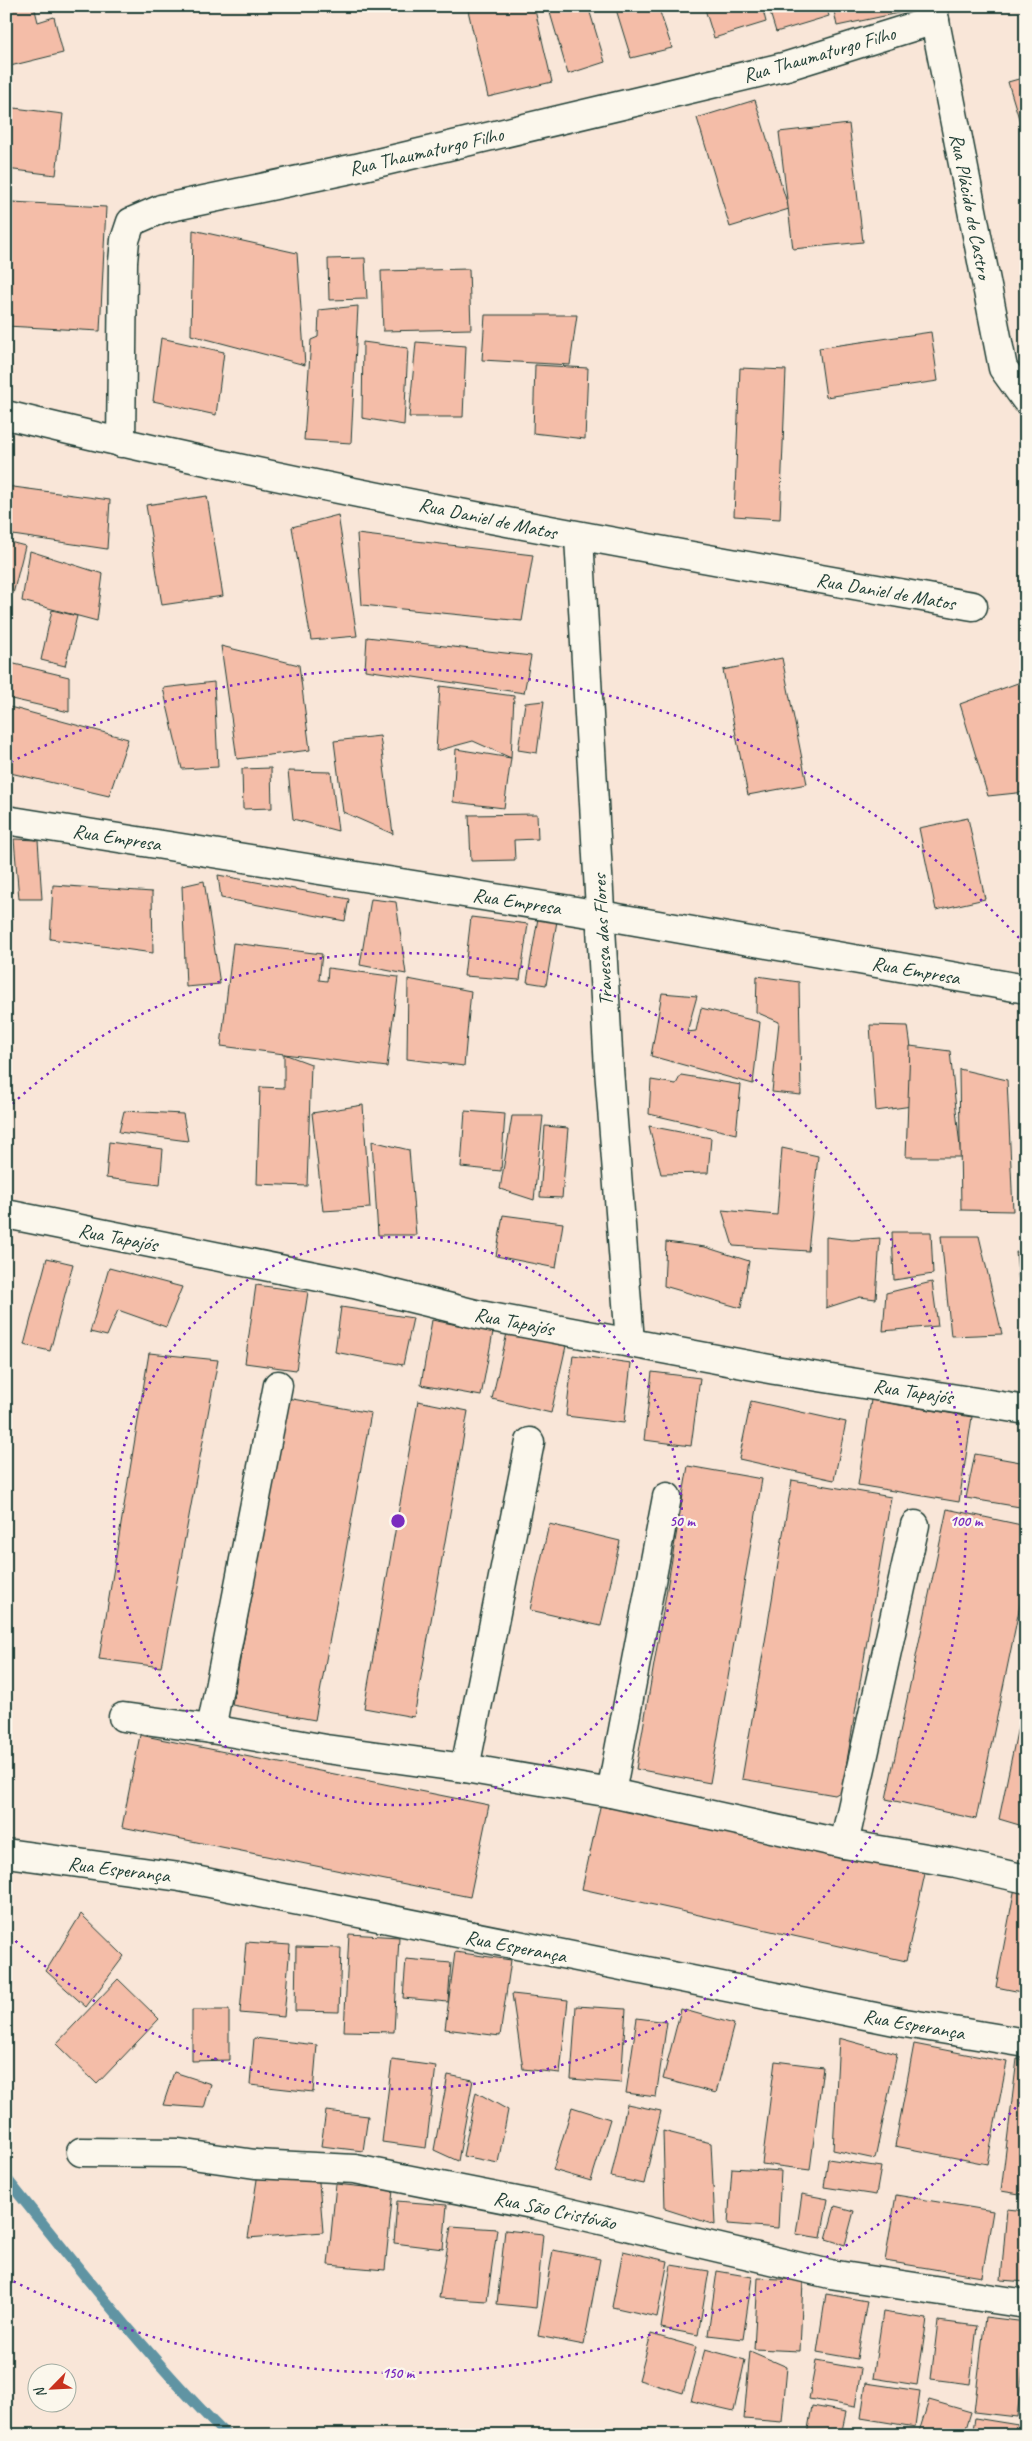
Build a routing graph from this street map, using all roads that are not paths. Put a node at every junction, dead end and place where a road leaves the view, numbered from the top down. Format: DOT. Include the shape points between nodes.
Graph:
graph roads {
  1 [pos="933,13"];
  2 [pos="1026,400"];
  3 [pos="6,415"];
  4 [pos="121,443"];
  5 [pos="578,537"];
  6 [pos="973,606"];
  7 [pos="6,820"];
  8 [pos="601,915"];
  9 [pos="1026,989"];
  10 [pos="6,1214"];
  11 [pos="630,1342"];
  12 [pos="278,1385"];
  13 [pos="1026,1410"];
  14 [pos="530,1442"];
  15 [pos="667,1497"];
  16 [pos="915,1525"];
  17 [pos="124,1717"];
  18 [pos="211,1729"];
  19 [pos="465,1768"];
  20 [pos="611,1793"];
  21 [pos="844,1844"];
  22 [pos="6,1853"];
  23 [pos="1026,1879"];
  24 [pos="1026,2043"];
  25 [pos="81,2152"];
  26 [pos="1026,2304"];
  1 -- 2 [label="street, Rua Plácido de Castro" via="1003,368"];
  1 -- 4 [label="street, Rua Thaumaturgo Filho" via="787,66 356,168 161,210 131,222 123,262"];
  3 -- 4 [label="street, Rua Daniel de Matos"];
  4 -- 5 [label="street, Rua Daniel de Matos"];
  5 -- 6 [label="street, Rua Daniel de Matos"];
  5 -- 8 [label="street, Travessa das Flores"];
  7 -- 8 [label="street, Rua Empresa"];
  8 -- 9 [label="street, Rua Empresa"];
  8 -- 11 [label="street, Travessa das Flores"];
  10 -- 11 [label="street, Rua Tapajós" via="354,1284 480,1315"];
  11 -- 13 [label="street, Rua Tapajós" via="775,1370"];
  12 -- 18 [label="street"];
  14 -- 19 [label="street"];
  15 -- 20 [label="street"];
  16 -- 21 [label="street"];
  17 -- 18 [label="street"];
  18 -- 19 [label="street"];
  19 -- 20 [label="street"];
  20 -- 21 [label="street"];
  21 -- 23 [label="street"];
  22 -- 24 [label="street, Rua Esperança" via="180,1877 886,2020"];
  25 -- 26 [label="street, Rua São Cristóvão" via="179,2153 255,2164 355,2169 546,2208 830,2274"];
}
